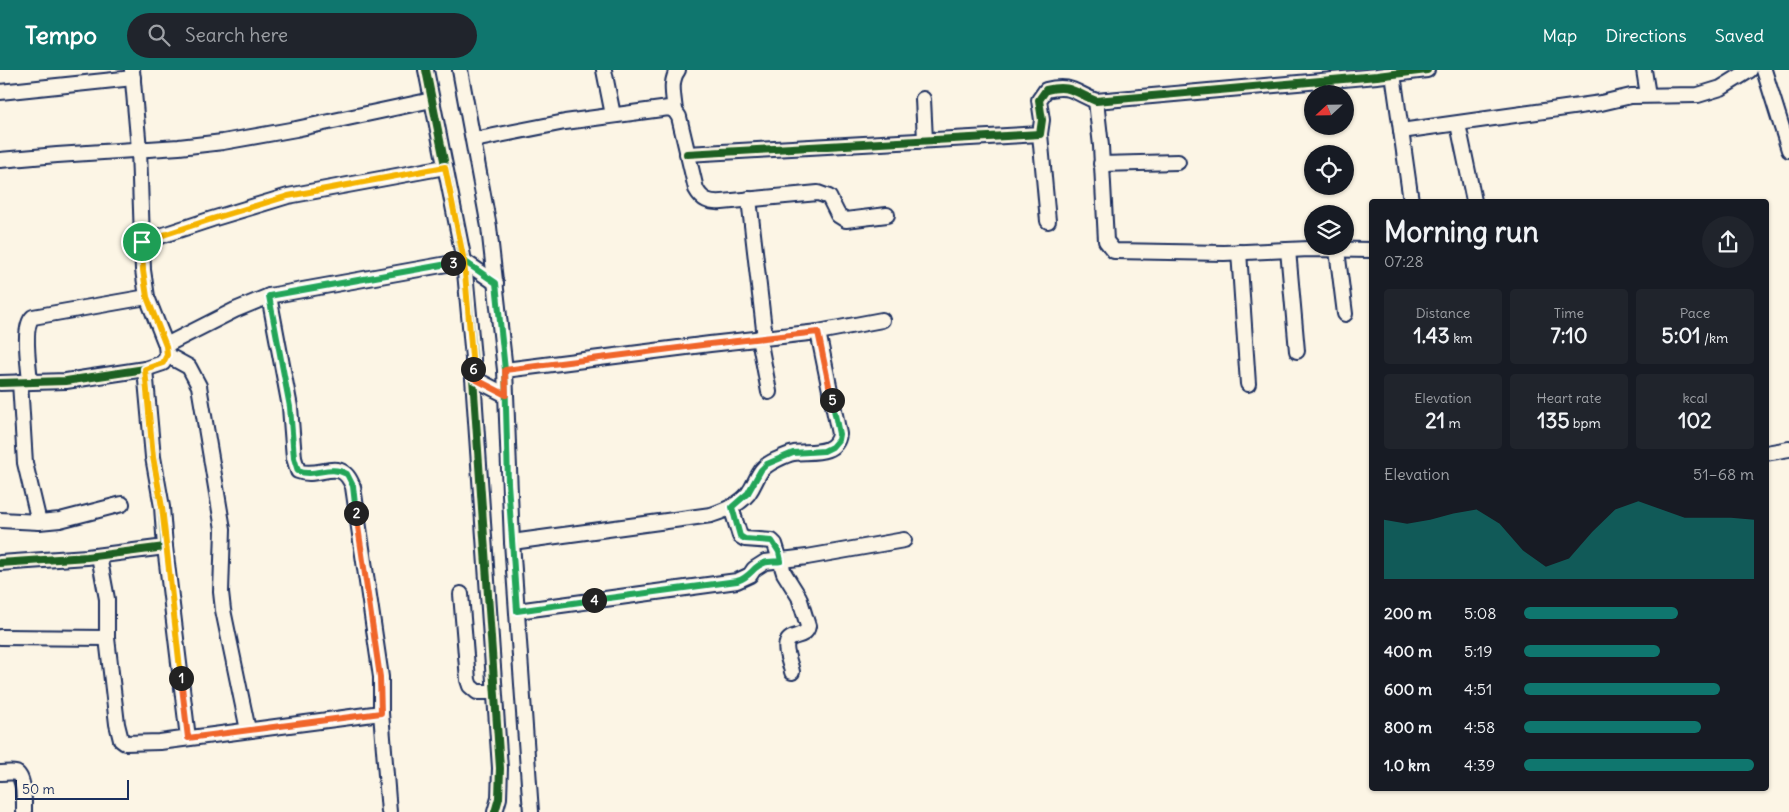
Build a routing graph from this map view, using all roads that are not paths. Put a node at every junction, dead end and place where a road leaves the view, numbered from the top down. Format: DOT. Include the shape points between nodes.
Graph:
graph roads {
  1 [pos="426,70"];
  2 [pos="460,70"];
  3 [pos="604,70"];
  4 [pos="678,70"];
  5 [pos="1427,70"];
  6 [pos="1644,70"];
  7 [pos="1750,70"];
  8 [pos="1764,70"];
  9 [pos="132,74"];
  10 [pos="1393,74"];
  11 [pos="0,92"];
  12 [pos="1648,95"];
  13 [pos="923,99"];
  14 [pos="432,100"];
  15 [pos="1096,100"];
  16 [pos="675,111"];
  17 [pos="613,115"];
  18 [pos="1458,124"];
  19 [pos="1401,132"];
  20 [pos="1040,134"];
  21 [pos="474,140"];
  22 [pos="925,140"];
  23 [pos="139,149"];
  24 [pos="1789,150"];
  25 [pos="687,154"];
  26 [pos="0,160"];
  27 [pos="1178,162"];
  28 [pos="1101,164"];
  29 [pos="445,167"];
  30 [pos="749,199"];
  31 [pos="1411,199"];
  32 [pos="1474,199"];
  33 [pos="887,215"];
  34 [pos="1048,221"];
  35 [pos="142,242"];
  36 [pos="1288,250"];
  37 [pos="1304,250"];
  38 [pos="1354,250"];
  39 [pos="1369,250"];
  40 [pos="1239,252"];
  41 [pos="1338,255"];
  42 [pos="464,261"];
  43 [pos="496,283"];
  44 [pos="269,296"];
  45 [pos="147,297"];
  46 [pos="1345,314"];
  47 [pos="882,320"];
  48 [pos="818,332"];
  49 [pos="762,338"];
  50 [pos="167,350"];
  51 [pos="1297,351"];
  52 [pos="145,369"];
  53 [pos="505,370"];
  54 [pos="473,378"];
  55 [pos="25,382"];
  56 [pos="0,383"];
  57 [pos="1248,384"];
  58 [pos="769,392"];
  59 [pos="506,395"];
  60 [pos="1789,449"];
  61 [pos="1769,452"];
  62 [pos="122,504"];
  63 [pos="732,507"];
  64 [pos="0,520"];
  65 [pos="39,522"];
  66 [pos="904,540"];
  67 [pos="512,542"];
  68 [pos="165,547"];
  69 [pos="99,556"];
  70 [pos="781,561"];
  71 [pos="0,563"];
  72 [pos="461,594"];
  73 [pos="517,611"];
  74 [pos="0,637"];
  75 [pos="107,638"];
  76 [pos="792,672"];
  77 [pos="494,692"];
  78 [pos="381,713"];
  79 [pos="248,730"];
  80 [pos="188,738"];
  81 [pos="0,773"];
  82 [pos="24,812"];
  83 [pos="389,812"];
  84 [pos="495,812"];
  85 [pos="531,812"];
  1 -- 14 [label="street"];
  2 -- 21 [label="street"];
  3 -- 17 [label="street"];
  4 -- 16 [label="street" via="672,85"];
  5 -- 10 [label="street"];
  6 -- 12 [label="street"];
  7 -- 12 [label="street" via="1720,88 1698,95"];
  8 -- 24 [label="street"];
  9 -- 11 [label="street"];
  9 -- 23 [label="street"];
  10 -- 15 [label="street"];
  10 -- 19 [label="street"];
  12 -- 18 [label="street"];
  13 -- 22 [label="street"];
  14 -- 23 [label="street" via="223,142"];
  14 -- 29 [label="street"];
  15 -- 20 [label="street" via="1069,87 1046,90 1039,100"];
  15 -- 28 [label="street"];
  16 -- 17 [label="street" via="662,108"];
  16 -- 25 [label="street"];
  17 -- 21 [label="street"];
  18 -- 19 [label="street"];
  18 -- 32 [label="street"];
  19 -- 31 [label="street"];
  20 -- 22 [label="street"];
  20 -- 34 [label="street"];
  21 -- 43 [label="street"];
  22 -- 25 [label="street"];
  23 -- 26 [label="street"];
  23 -- 35 [label="street"];
  25 -- 30 [label="street" via="696,189 706,201"];
  27 -- 28 [label="street"];
  28 -- 40 [label="street" via="1106,241 1114,251"];
  29 -- 35 [label="street" via="288,196"];
  29 -- 42 [label="street"];
  30 -- 33 [label="street" via="818,193 829,197 838,215 846,220"];
  30 -- 49 [label="street"];
  35 -- 45 [label="street"];
  36 -- 37 [label="street"];
  36 -- 40 [label="street"];
  36 -- 51 [label="street"];
  38 -- 39 [label="street"];
  40 -- 57 [label="street"];
  41 -- 46 [label="street"];
  42 -- 43 [label="street"];
  42 -- 44 [label="street"];
  42 -- 54 [label="street"];
  43 -- 53 [label="street"];
  44 -- 50 [label="street" via="235,310"];
  44 -- 78 [label="street" via="290,407 298,471 307,474 340,470 347,474 353,486 380,677"];
  45 -- 50 [label="street"];
  45 -- 55 [label="street" via="33,317 27,332"];
  47 -- 48 [label="street"];
  48 -- 49 [label="street"];
  48 -- 63 [label="street" via="838,440 824,451 793,453 767,464 748,493"];
  49 -- 53 [label="street"];
  49 -- 58 [label="street"];
  50 -- 52 [label="street" via="163,363"];
  50 -- 79 [label="street" via="189,367 199,386 223,529 223,610"];
  52 -- 55 [label="street" via="88,379"];
  52 -- 68 [label="street"];
  53 -- 59 [label="street"];
  54 -- 59 [label="street"];
  54 -- 77 [label="street"];
  55 -- 56 [label="street"];
  55 -- 65 [label="street" via="25,462"];
  59 -- 67 [label="street"];
  60 -- 61 [label="street"];
  62 -- 65 [label="street" via="79,516"];
  63 -- 67 [label="street" via="711,515"];
  63 -- 70 [label="street" via="740,536 772,541"];
  64 -- 65 [label="street"];
  66 -- 70 [label="street"];
  67 -- 73 [label="street"];
  68 -- 69 [label="street"];
  68 -- 80 [label="street"];
  69 -- 71 [label="street"];
  69 -- 75 [label="street" via="107,599"];
  70 -- 73 [label="street" via="765,562 737,581"];
  70 -- 76 [label="street" via="787,580 799,597 808,626 803,634 787,642"];
  72 -- 77 [label="street" via="470,686 476,692"];
  73 -- 85 [label="street"];
  74 -- 75 [label="street"];
  75 -- 80 [label="street" via="121,740 135,743"];
  77 -- 84 [label="street" via="500,768"];
  78 -- 79 [label="street"];
  78 -- 83 [label="street"];
  79 -- 80 [label="street"];
  81 -- 82 [label="street" via="20,776"];
}
